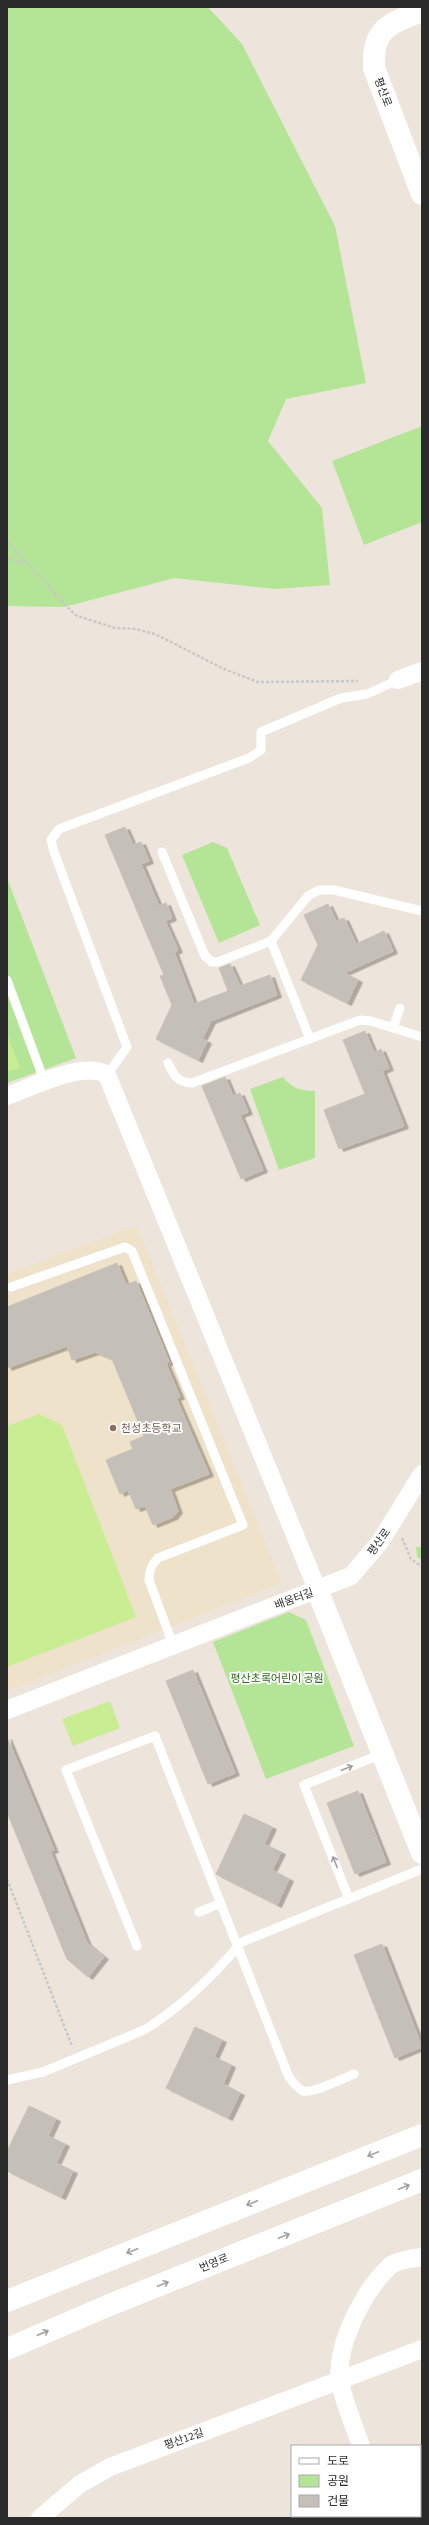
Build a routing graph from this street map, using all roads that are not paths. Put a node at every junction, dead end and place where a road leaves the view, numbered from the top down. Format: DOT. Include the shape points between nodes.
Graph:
graph roads {
  1 [pos="422,11"];
  2 [pos="422,194"];
  3 [pos="422,671"];
  4 [pos="398,680"];
  5 [pos="162,852"];
  6 [pos="422,911"];
  7 [pos="271,941"];
  8 [pos="7,980"];
  9 [pos="400,1008"];
  10 [pos="393,1028"];
  11 [pos="422,1037"];
  12 [pos="310,1039"];
  13 [pos="168,1063"];
  14 [pos="107,1075"];
  15 [pos="45,1083"];
  16 [pos="7,1096"];
  17 [pos="11,1287"];
  18 [pos="422,1474"];
  19 [pos="316,1589"];
  20 [pos="173,1645"];
  21 [pos="7,1710"];
  22 [pos="382,1754"];
  23 [pos="422,1853"];
  24 [pos="422,1869"];
  25 [pos="349,1899"];
  26 [pos="219,1904"];
  27 [pos="199,1912"];
  28 [pos="137,1946"];
  29 [pos="236,1948"];
  30 [pos="354,2074"];
  31 [pos="7,2080"];
  32 [pos="422,2135"];
  33 [pos="422,2180"];
  34 [pos="422,2258"];
  35 [pos="7,2301"];
  36 [pos="7,2349"];
  37 [pos="422,2349"];
  38 [pos="340,2381"];
  39 [pos="361,2445"];
  40 [pos="40,2518"];
  1 -- 2 [label="main road, 평산로" via="382,30 373,48 374,68"];
  3 -- 4 [label="street"];
  4 -- 14 [label="lane" via="367,694 341,698 261,732 261,750 249,758 59,829 51,840 54,852 127,1047"];
  5 -- 7 [label="lane" via="205,956 212,962 218,962"];
  6 -- 7 [label="lane" via="334,890 319,890 308,896"];
  7 -- 12 [label="lane"];
  8 -- 15 [label="lane"];
  9 -- 10 [label="lane"];
  10 -- 11 [label="lane"];
  10 -- 12 [label="lane" via="360,1020"];
  12 -- 13 [label="lane" via="192,1083 182,1082 174,1076"];
  14 -- 15 [label="street" via="89,1069 69,1073"];
  14 -- 19 [label="street"];
  15 -- 16 [label="street"];
  17 -- 20 [label="lane" via="125,1247 132,1251 243,1525 158,1558 153,1563 149,1580"];
  18 -- 19 [label="street, 평산로" via="380,1542 362,1565 351,1576"];
  19 -- 20 [label="street, 배움터길"];
  19 -- 22 [label="main road, 배움터길"];
  20 -- 21 [label="street, 배움터길"];
  22 -- 23 [label="main road, 배움터길"];
  25 -- 22 [label="lane, one-way" via="304,1785"];
  24 -- 25 [label="lane"];
  25 -- 29 [label="lane" via="242,1942"];
  26 -- 27 [label="lane"];
  26 -- 28 [label="lane" via="155,1736 66,1770"];
  26 -- 29 [label="lane"];
  29 -- 30 [label="lane" via="288,2075 296,2086 304,2092"];
  29 -- 31 [label="lane" via="224,1963 158,2022 43,2072"];
  32 -- 35 [label="main road, one-way"];
  36 -- 33 [label="main road, 번영로, one-way" via="112,2304"];
  34 -- 38 [label="street" via="391,2265 362,2300 341,2359"];
  37 -- 38 [label="street, 평산12길"];
  38 -- 39 [label="street"];
  38 -- 40 [label="street, 평산12길" via="110,2467 80,2484"];
}
